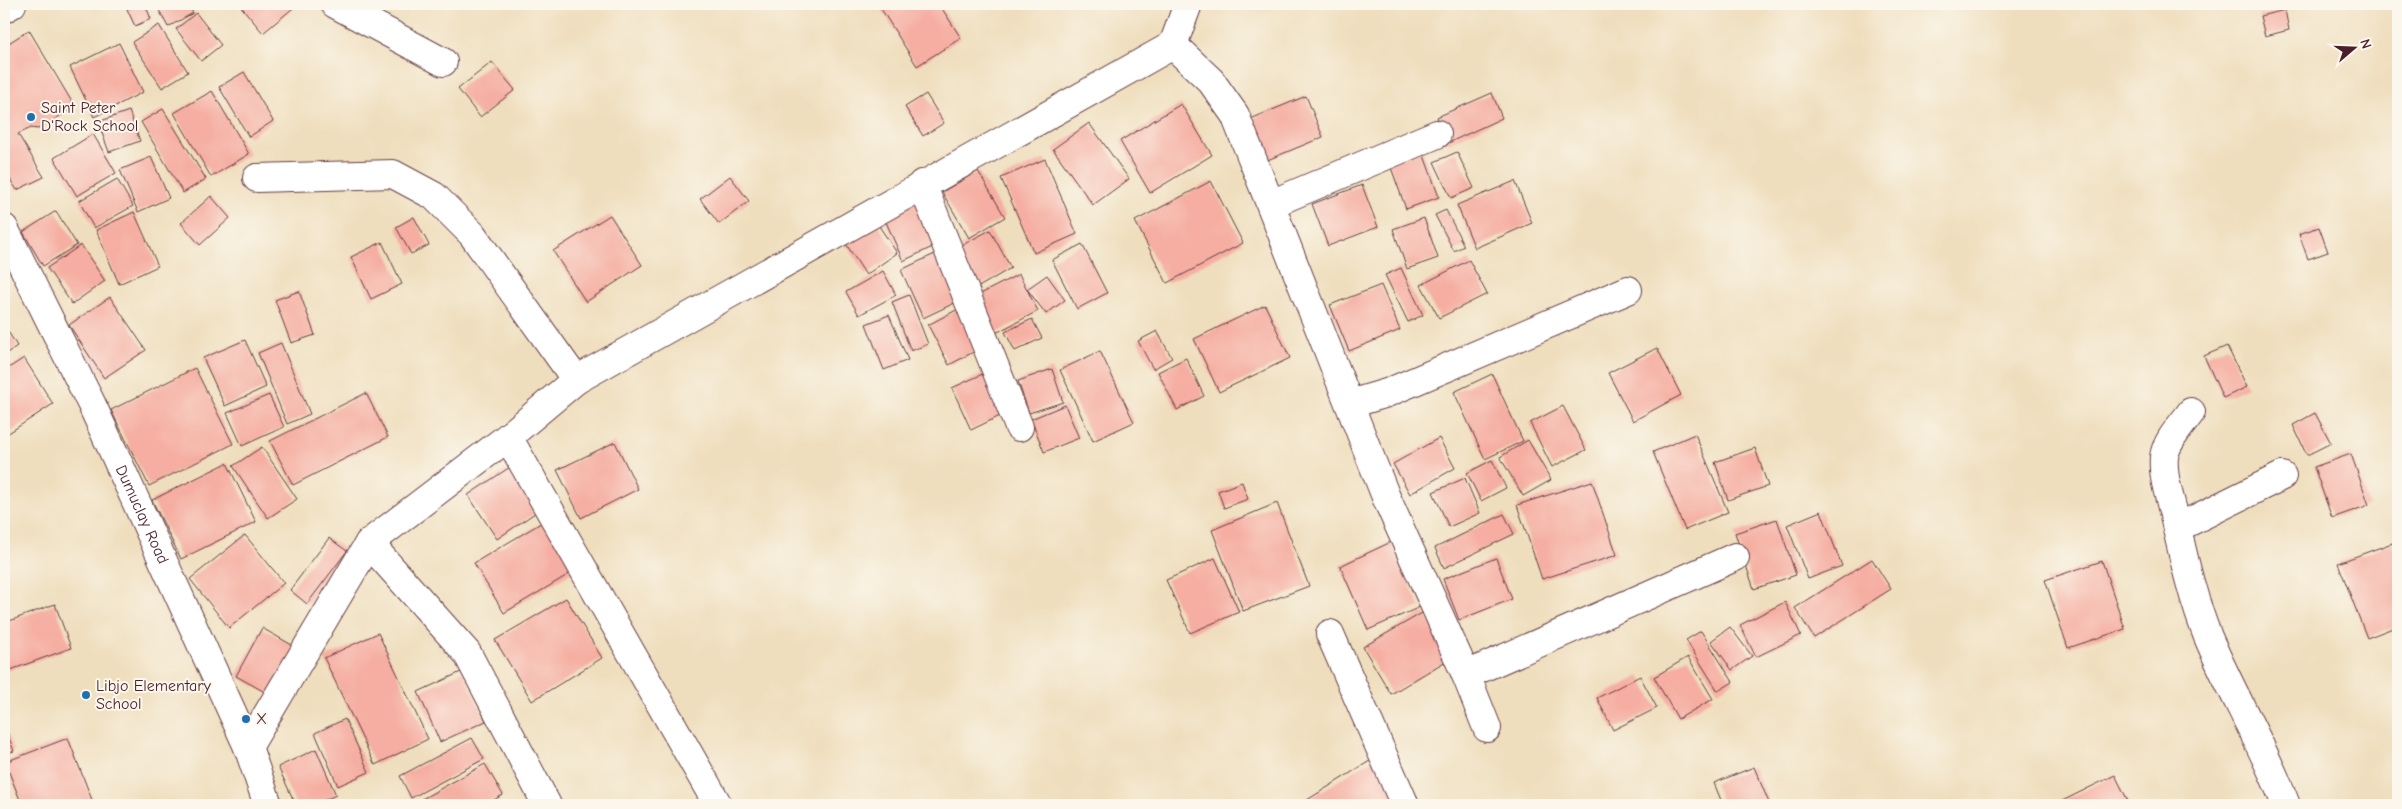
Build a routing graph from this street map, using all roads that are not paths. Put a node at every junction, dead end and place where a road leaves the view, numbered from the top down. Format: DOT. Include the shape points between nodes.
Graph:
graph roads {
  1 [pos="12,4"];
  2 [pos="335,4"];
  3 [pos="1188,4"];
  4 [pos="4,9"];
  5 [pos="1172,45"];
  6 [pos="444,62"];
  7 [pos="1438,134"];
  8 [pos="257,178"];
  9 [pos="922,184"];
  10 [pos="1271,204"];
  11 [pos="4,228"];
  12 [pos="1628,290"];
  13 [pos="576,380"];
  14 [pos="1350,404"];
  15 [pos="2191,412"];
  16 [pos="1019,427"];
  17 [pos="508,437"];
  18 [pos="2282,476"];
  19 [pos="2177,528"];
  20 [pos="369,543"];
  21 [pos="1735,557"];
  22 [pos="1330,634"];
  23 [pos="1466,675"];
  24 [pos="1487,728"];
  25 [pos="248,747"];
  26 [pos="268,805"];
  27 [pos="547,805"];
  28 [pos="718,805"];
  29 [pos="1405,805"];
  30 [pos="2286,805"];
  1 -- 4 [label="street"];
  2 -- 6 [label="street"];
  3 -- 5 [label="street"];
  5 -- 9 [label="street"];
  5 -- 10 [label="street" via="1211,81 1235,115"];
  7 -- 10 [label="street"];
  8 -- 13 [label="street" via="393,174 434,196 472,234"];
  9 -- 13 [label="street"];
  9 -- 16 [label="street"];
  10 -- 14 [label="street"];
  11 -- 25 [label="street, Dumuclay Road" via="92,405"];
  12 -- 14 [label="street" via="1387,393"];
  13 -- 17 [label="street"];
  14 -- 23 [label="street" via="1386,497"];
  15 -- 19 [label="street" via="2169,443 2164,456 2164,472"];
  17 -- 20 [label="street"];
  17 -- 28 [label="street"];
  18 -- 19 [label="street"];
  19 -- 30 [label="street" via="2208,636 2271,765"];
  20 -- 25 [label="street"];
  20 -- 27 [label="street" via="467,653"];
  21 -- 23 [label="street"];
  22 -- 29 [label="street"];
  23 -- 24 [label="street"];
  25 -- 26 [label="street, Dumuclay Road"];
}
